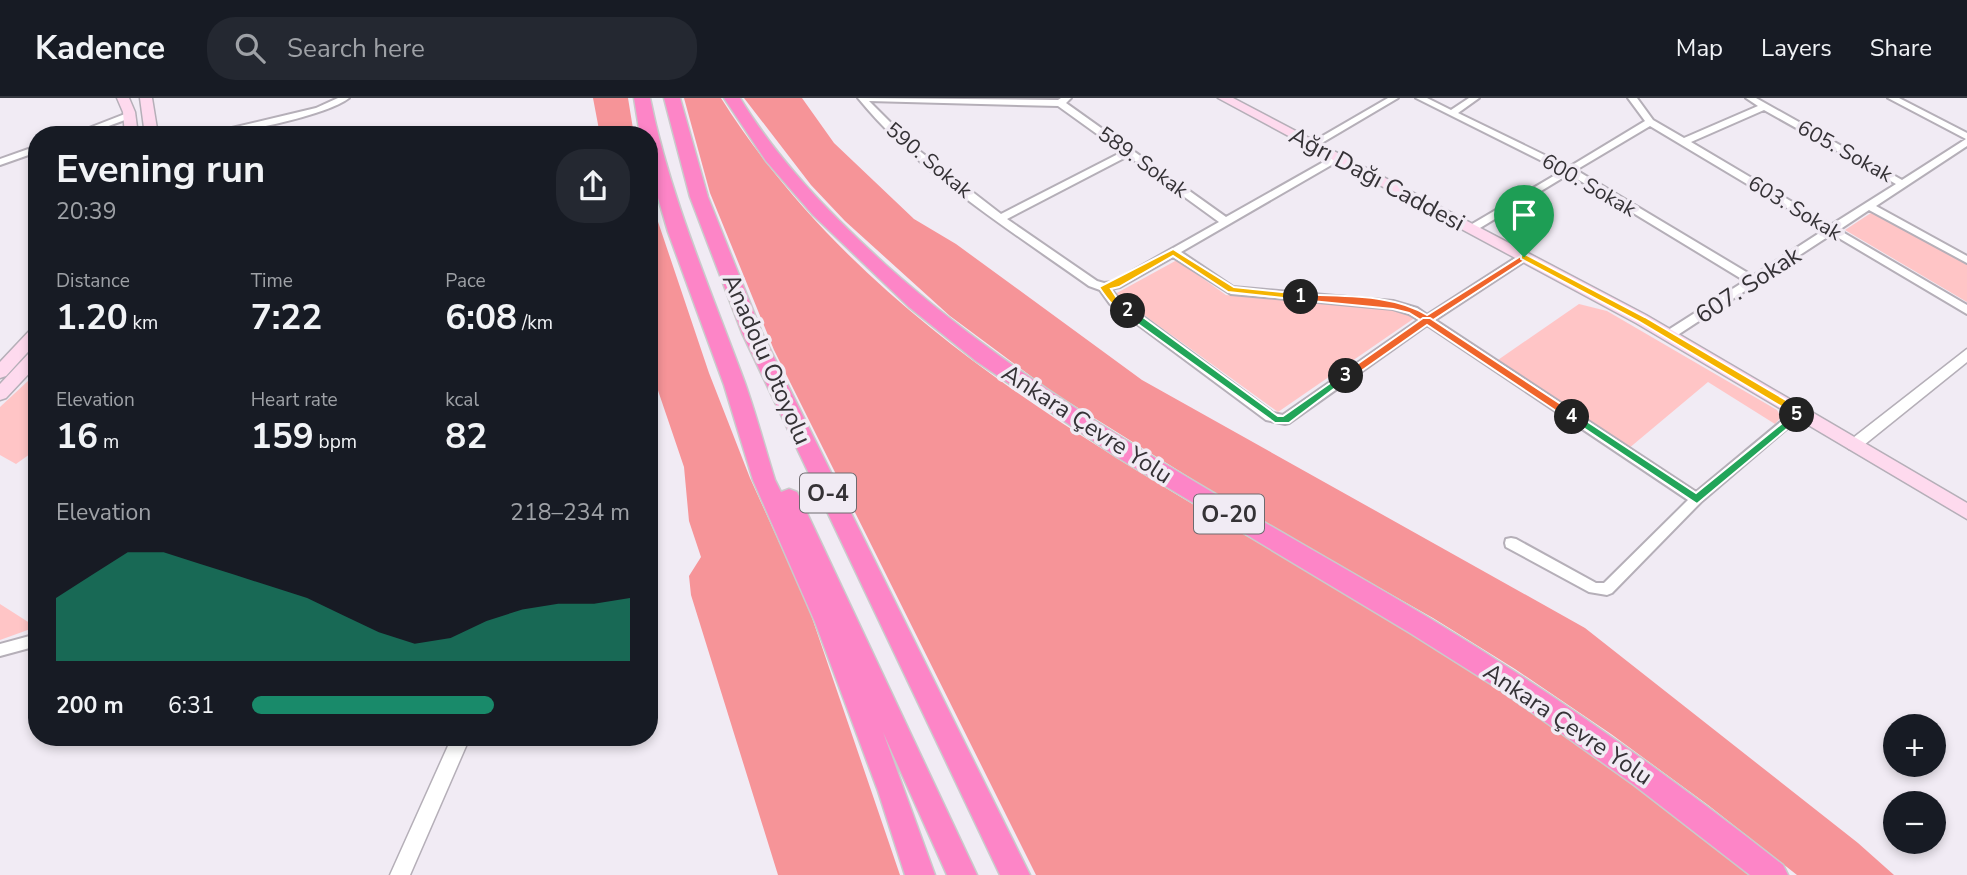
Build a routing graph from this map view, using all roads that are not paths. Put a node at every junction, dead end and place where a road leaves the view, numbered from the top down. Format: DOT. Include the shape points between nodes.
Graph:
graph roads {
  1 [pos="123,98"];
  2 [pos="146,98"];
  3 [pos="642,98"];
  4 [pos="672,98"];
  5 [pos="732,98"];
  6 [pos="862,98"];
  7 [pos="1224,98"];
  8 [pos="1394,98"];
  9 [pos="1420,98"];
  10 [pos="1475,98"];
  11 [pos="1632,98"];
  12 [pos="1750,98"];
  13 [pos="1892,98"];
  14 [pos="344,99"];
  15 [pos="1014,100"];
  16 [pos="1064,100"];
  17 [pos="1765,106"];
  18 [pos="1452,113"];
  19 [pos="130,115"];
  20 [pos="1650,122"];
  21 [pos="100,126"];
  22 [pos="131,126"];
  23 [pos="151,126"];
  24 [pos="246,126"];
  25 [pos="647,126"];
  26 [pos="1967,140"];
  27 [pos="1684,142"];
  28 [pos="1312,145"];
  29 [pos="28,152"];
  30 [pos="1129,152"];
  31 [pos="1338,158"];
  32 [pos="0,162"];
  33 [pos="658,167"];
  34 [pos="1570,171"];
  35 [pos="1903,184"];
  36 [pos="1869,206"];
  37 [pos="1001,218"];
  38 [pos="1226,222"];
  39 [pos="1471,229"];
  40 [pos="1832,230"];
  41 [pos="1173,252"];
  42 [pos="1524,257"];
  43 [pos="1967,260"];
  44 [pos="1753,281"];
  45 [pos="1104,287"];
  46 [pos="1967,310"];
  47 [pos="1427,320"];
  48 [pos="1669,335"];
  49 [pos="28,342"];
  50 [pos="1967,354"];
  51 [pos="28,364"];
  52 [pos="0,372"];
  53 [pos="735,385"];
  54 [pos="0,394"];
  55 [pos="1799,413"];
  56 [pos="1854,445"];
  57 [pos="1697,499"];
  58 [pos="1967,512"];
  59 [pos="1511,543"];
  60 [pos="28,642"];
  61 [pos="0,650"];
  62 [pos="457,746"];
  63 [pos="400,875"];
  64 [pos="920,875"];
  65 [pos="962,875"];
  66 [pos="1016,875"];
  67 [pos="1773,875"];
  1 -- 19 [label="main road"];
  2 -- 23 [label="main road"];
  3 -- 25 [label="highway"];
  4 -- 66 [label="highway, Anadolu Otoyolu / O-4" via="702,207 752,333"];
  5 -- 67 [label="highway, Ankara Çevre Yolu / O-20" via="816,207 873,265 968,345 1121,450 1487,668 1635,769"];
  6 -- 15 [label="street"];
  6 -- 37 [label="street, 590. Sokak" via="910,149"];
  7 -- 28 [label="main road, Ağrı Dağı Caddesi"];
  8 -- 28 [label="street"];
  9 -- 18 [label="street, 600. Sokak"];
  10 -- 18 [label="street"];
  11 -- 20 [label="street, 603. Sokak"];
  12 -- 17 [label="street, 605. Sokak"];
  13 -- 26 [label="street"];
  14 -- 24 [label="street" via="318,110"];
  15 -- 16 [label="street"];
  16 -- 30 [label="street, 589. Sokak"];
  17 -- 27 [label="street"];
  17 -- 35 [label="street, 605. Sokak"];
  18 -- 34 [label="street, 600. Sokak"];
  19 -- 21 [label="street"];
  19 -- 22 [label="main road"];
  20 -- 27 [label="street, 603. Sokak"];
  20 -- 34 [label="street"];
  26 -- 35 [label="street, 607. Sokak"];
  27 -- 40 [label="street, 603. Sokak"];
  28 -- 31 [label="main road, Ağrı Dağı Caddesi"];
  29 -- 32 [label="street"];
  30 -- 37 [label="street"];
  30 -- 38 [label="street, 589. Sokak"];
  31 -- 38 [label="street"];
  31 -- 39 [label="main road, Ağrı Dağı Caddesi"];
  33 -- 53 [label="highway" via="677,232"];
  34 -- 39 [label="street"];
  34 -- 44 [label="street, 600. Sokak"];
  35 -- 36 [label="street, 607. Sokak"];
  36 -- 40 [label="street, 607. Sokak"];
  36 -- 43 [label="street"];
  37 -- 45 [label="street, 590. Sokak" via="1093,284"];
  38 -- 41 [label="street"];
  39 -- 42 [label="main road, Ağrı Dağı Caddesi"];
  40 -- 44 [label="street, 607. Sokak"];
  40 -- 46 [label="street, 603. Sokak"];
  41 -- 45 [label="street" via="1116,285"];
  41 -- 47 [label="street" via="1231,290 1393,305"];
  42 -- 47 [label="street, 590. Sokak"];
  42 -- 48 [label="main road, Ağrı Dağı Caddesi"];
  44 -- 48 [label="street, 607. Sokak"];
  45 -- 47 [label="street, 590. Sokak" via="1114,301 1275,419 1285,420"];
  47 -- 57 [label="street"];
  48 -- 55 [label="main road, Ağrı Dağı Caddesi"];
  49 -- 52 [label="main road"];
  50 -- 56 [label="street"];
  51 -- 54 [label="main road"];
  53 -- 64 [label="highway" via="764,480 832,633"];
  53 -- 65 [label="highway, Anadolu Otoyolu / O-4"];
  55 -- 56 [label="main road, Ağrı Dağı Caddesi"];
  55 -- 57 [label="street"];
  56 -- 58 [label="main road, Ağrı Dağı Caddesi"];
  57 -- 59 [label="street" via="1603,590"];
  60 -- 61 [label="street"];
  62 -- 63 [label="street"];
}
